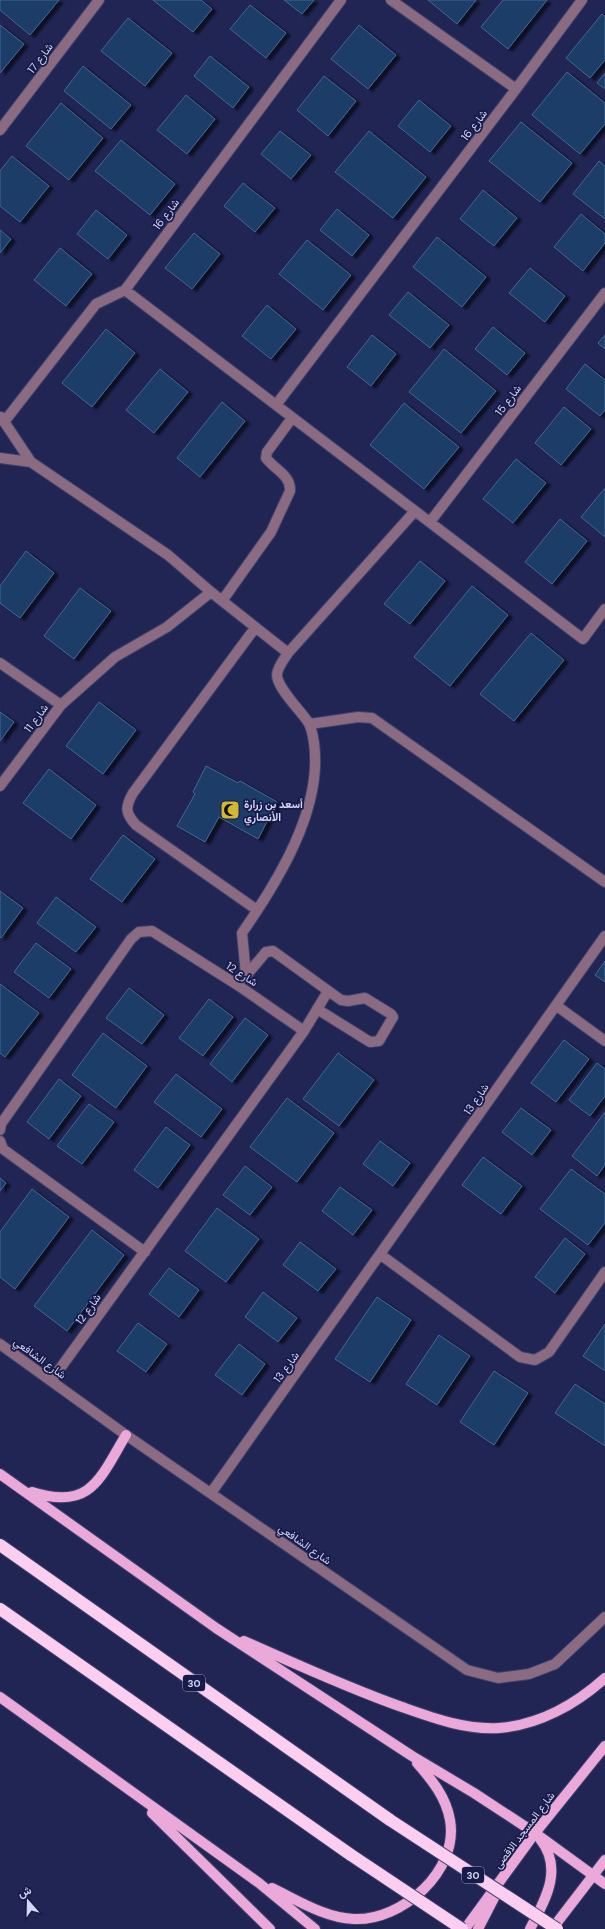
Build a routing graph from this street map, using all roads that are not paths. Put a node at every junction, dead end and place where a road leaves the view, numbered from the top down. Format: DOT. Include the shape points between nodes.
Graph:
graph roads {
  1 [pos="99,0"];
  2 [pos="341,0"];
  3 [pos="391,0"];
  4 [pos="582,0"];
  5 [pos="516,89"];
  6 [pos="0,130"];
  7 [pos="124,290"];
  8 [pos="605,293"];
  9 [pos="276,405"];
  10 [pos="292,418"];
  11 [pos="2,419"];
  12 [pos="0,458"];
  13 [pos="31,462"];
  14 [pos="415,511"];
  15 [pos="430,522"];
  16 [pos="211,592"];
  17 [pos="222,601"];
  18 [pos="605,609"];
  19 [pos="255,628"];
  20 [pos="288,653"];
  21 [pos="0,663"];
  22 [pos="61,705"];
  23 [pos="310,724"];
  24 [pos="0,786"];
  25 [pos="605,882"];
  26 [pos="258,910"];
  27 [pos="605,936"];
  28 [pos="246,975"];
  29 [pos="239,986"];
  30 [pos="328,991"];
  31 [pos="557,1006"];
  32 [pos="317,1009"];
  33 [pos="304,1031"];
  34 [pos="605,1041"];
  35 [pos="0,1130"];
  36 [pos="0,1141"];
  37 [pos="145,1252"];
  38 [pos="381,1255"];
  39 [pos="605,1272"];
  40 [pos="0,1344"];
  41 [pos="51,1381"];
  42 [pos="126,1435"];
  43 [pos="0,1474"];
  44 [pos="23,1490"];
  45 [pos="211,1493"];
  46 [pos="0,1545"];
  47 [pos="0,1609"];
  48 [pos="605,1617"];
  49 [pos="216,1628"];
  50 [pos="605,1678"];
  51 [pos="0,1697"];
  52 [pos="605,1746"];
  53 [pos="412,1756"];
  54 [pos="131,1792"];
  55 [pos="535,1833"];
  56 [pos="605,1860"];
  57 [pos="507,1873"];
  58 [pos="593,1875"];
  59 [pos="259,1882"];
  60 [pos="605,1884"];
  61 [pos="270,1929"];
  62 [pos="315,1929"];
  63 [pos="463,1929"];
  64 [pos="478,1929"];
  65 [pos="530,1929"];
  66 [pos="552,1929"];
  67 [pos="557,1929"];
  1 -- 6 [label="street, شارع 17"];
  2 -- 7 [label="street, شارع 16"];
  3 -- 5 [label="street"];
  4 -- 5 [label="street, شارع 16"];
  5 -- 9 [label="street, شارع 16"];
  7 -- 9 [label="street"];
  7 -- 11 [label="street" via="96,304"];
  8 -- 15 [label="street, شارع 15"];
  9 -- 10 [label="street"];
  10 -- 14 [label="street"];
  10 -- 17 [label="street" via="267,452 266,458 288,479 291,484 290,491 271,532"];
  11 -- 13 [label="street"];
  12 -- 13 [label="street"];
  13 -- 16 [label="street" via="168,555"];
  14 -- 15 [label="street"];
  14 -- 20 [label="street"];
  15 -- 18 [label="street" via="583,639"];
  16 -- 17 [label="street"];
  16 -- 22 [label="street" via="167,627 115,657"];
  17 -- 19 [label="street"];
  19 -- 20 [label="street"];
  19 -- 26 [label="street" via="127,804 129,816 136,825"];
  20 -- 23 [label="street" via="277,673 278,680"];
  21 -- 22 [label="street, شارع 11"];
  22 -- 24 [label="street, شارع 11"];
  23 -- 25 [label="street" via="358,716 372,718"];
  23 -- 26 [label="street" via="314,744 311,798 287,858"];
  26 -- 28 [label="street" via="241,936"];
  27 -- 31 [label="street, شارع 13"];
  28 -- 29 [label="street"];
  28 -- 30 [label="street" via="266,952 273,951"];
  29 -- 33 [label="street, شارع 12"];
  29 -- 35 [label="street, شارع 12" via="152,931 139,932 131,939 19,1098 1,1124"];
  30 -- 32 [label="street"];
  30 -- 32 [label="street" via="343,1000 368,999 391,1014 392,1021 379,1041 370,1042"];
  31 -- 34 [label="street"];
  31 -- 38 [label="street, شارع 13"];
  32 -- 33 [label="street"];
  33 -- 37 [label="street, شارع 12"];
  36 -- 37 [label="street" via="3,1149"];
  37 -- 41 [label="street, شارع 12"];
  38 -- 39 [label="street" via="520,1357 535,1360 549,1352"];
  38 -- 45 [label="street, شارع 13"];
  40 -- 41 [label="street, شارع الشافعي"];
  41 -- 42 [label="street, شارع الشافعي"];
  42 -- 44 [label="main road" via="97,1482 86,1492 66,1498 47,1497"];
  42 -- 45 [label="street, شارع الشافعي"];
  43 -- 44 [label="main road"];
  44 -- 49 [label="main road"];
  45 -- 48 [label="street, شارع الشافعي" via="467,1670 498,1678 529,1674 555,1664"];
  46 -- 67 [label="highway, 30, bridge" via="390,1820"];
  47 -- 63 [label="highway, bridge" via="351,1855"];
  49 -- 50 [label="main road" via="326,1678 382,1700 447,1722 472,1727 505,1727 535,1720 572,1703"];
  49 -- 53 [label="main road"];
  51 -- 54 [label="main road"];
  52 -- 55 [label="main road, شارع المسجد الاقصى"];
  53 -- 55 [label="main road" via="474,1792"];
  53 -- 59 [label="main road" via="441,1794 448,1811 450,1827 450,1842 445,1857 431,1881 416,1897 383,1915 365,1919 346,1918 312,1907"];
  54 -- 59 [label="main road"];
  54 -- 61 [label="main road"];
  55 -- 57 [label="main road, شارع المسجد الاقصى"];
  55 -- 58 [label="main road"];
  55 -- 65 [label="main road" via="549,1855 552,1874 547,1894"];
  56 -- 58 [label="main road"];
  57 -- 63 [label="main road, شارع المسجد الاقصى"];
  57 -- 64 [label="main road"];
  58 -- 60 [label="main road"];
  58 -- 66 [label="main road"];
  59 -- 62 [label="main road"];
}
